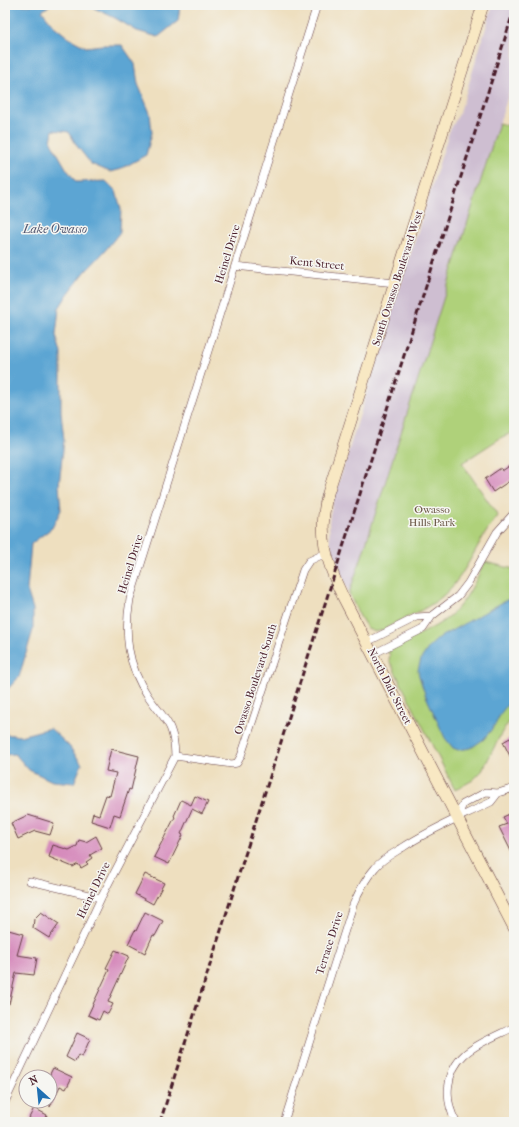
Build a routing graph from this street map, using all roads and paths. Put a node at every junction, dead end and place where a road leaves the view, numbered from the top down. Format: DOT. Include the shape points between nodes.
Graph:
graph roads {
  1 [pos="317,5"];
  2 [pos="483,5"];
  3 [pos="235,266"];
  4 [pos="396,283"];
  5 [pos="514,513"];
  6 [pos="326,554"];
  7 [pos="432,616"];
  8 [pos="367,642"];
  9 [pos="373,654"];
  10 [pos="174,756"];
  11 [pos="514,788"];
  12 [pos="498,793"];
  13 [pos="457,818"];
  14 [pos="30,881"];
  15 [pos="101,898"];
  16 [pos="514,928"];
  17 [pos="514,1027"];
  18 [pos="5,1102"];
  19 [pos="284,1122"];
  20 [pos="456,1122"];
  1 -- 3 [label="street, Heinel Drive"];
  2 -- 4 [label="street, South Owasso Boulevard West"];
  3 -- 4 [label="street, Kent Street"];
  3 -- 10 [label="street, Heinel Drive" via="130,598 127,616 127,638 133,666 148,696 172,729"];
  4 -- 6 [label="street, South Owasso Boulevard West" via="326,502 323,527"];
  5 -- 7 [label="street" via="497,532 458,596"];
  6 -- 8 [label="street, North Dale Street"];
  6 -- 10 [label="street, Owasso Boulevard South" via="309,561 303,570 237,763"];
  7 -- 8 [label="street" via="417,617"];
  7 -- 9 [label="street" via="423,629"];
  8 -- 9 [label="street, North Dale Street"];
  9 -- 13 [label="street, North Dale Street"];
  10 -- 15 [label="street, Heinel Drive"];
  11 -- 12 [label="street"];
  12 -- 13 [label="street, Terrace Drive" via="491,802"];
  12 -- 13 [label="street" via="486,792 463,804"];
  13 -- 16 [label="street, North Dale Street"];
  13 -- 19 [label="street, Terrace Drive" via="416,838 386,858 366,878 359,891"];
  14 -- 15 [label="street"];
  15 -- 18 [label="street, Heinel Drive"];
  17 -- 20 [label="street" via="477,1046 457,1063 450,1079 448,1096"];
}
